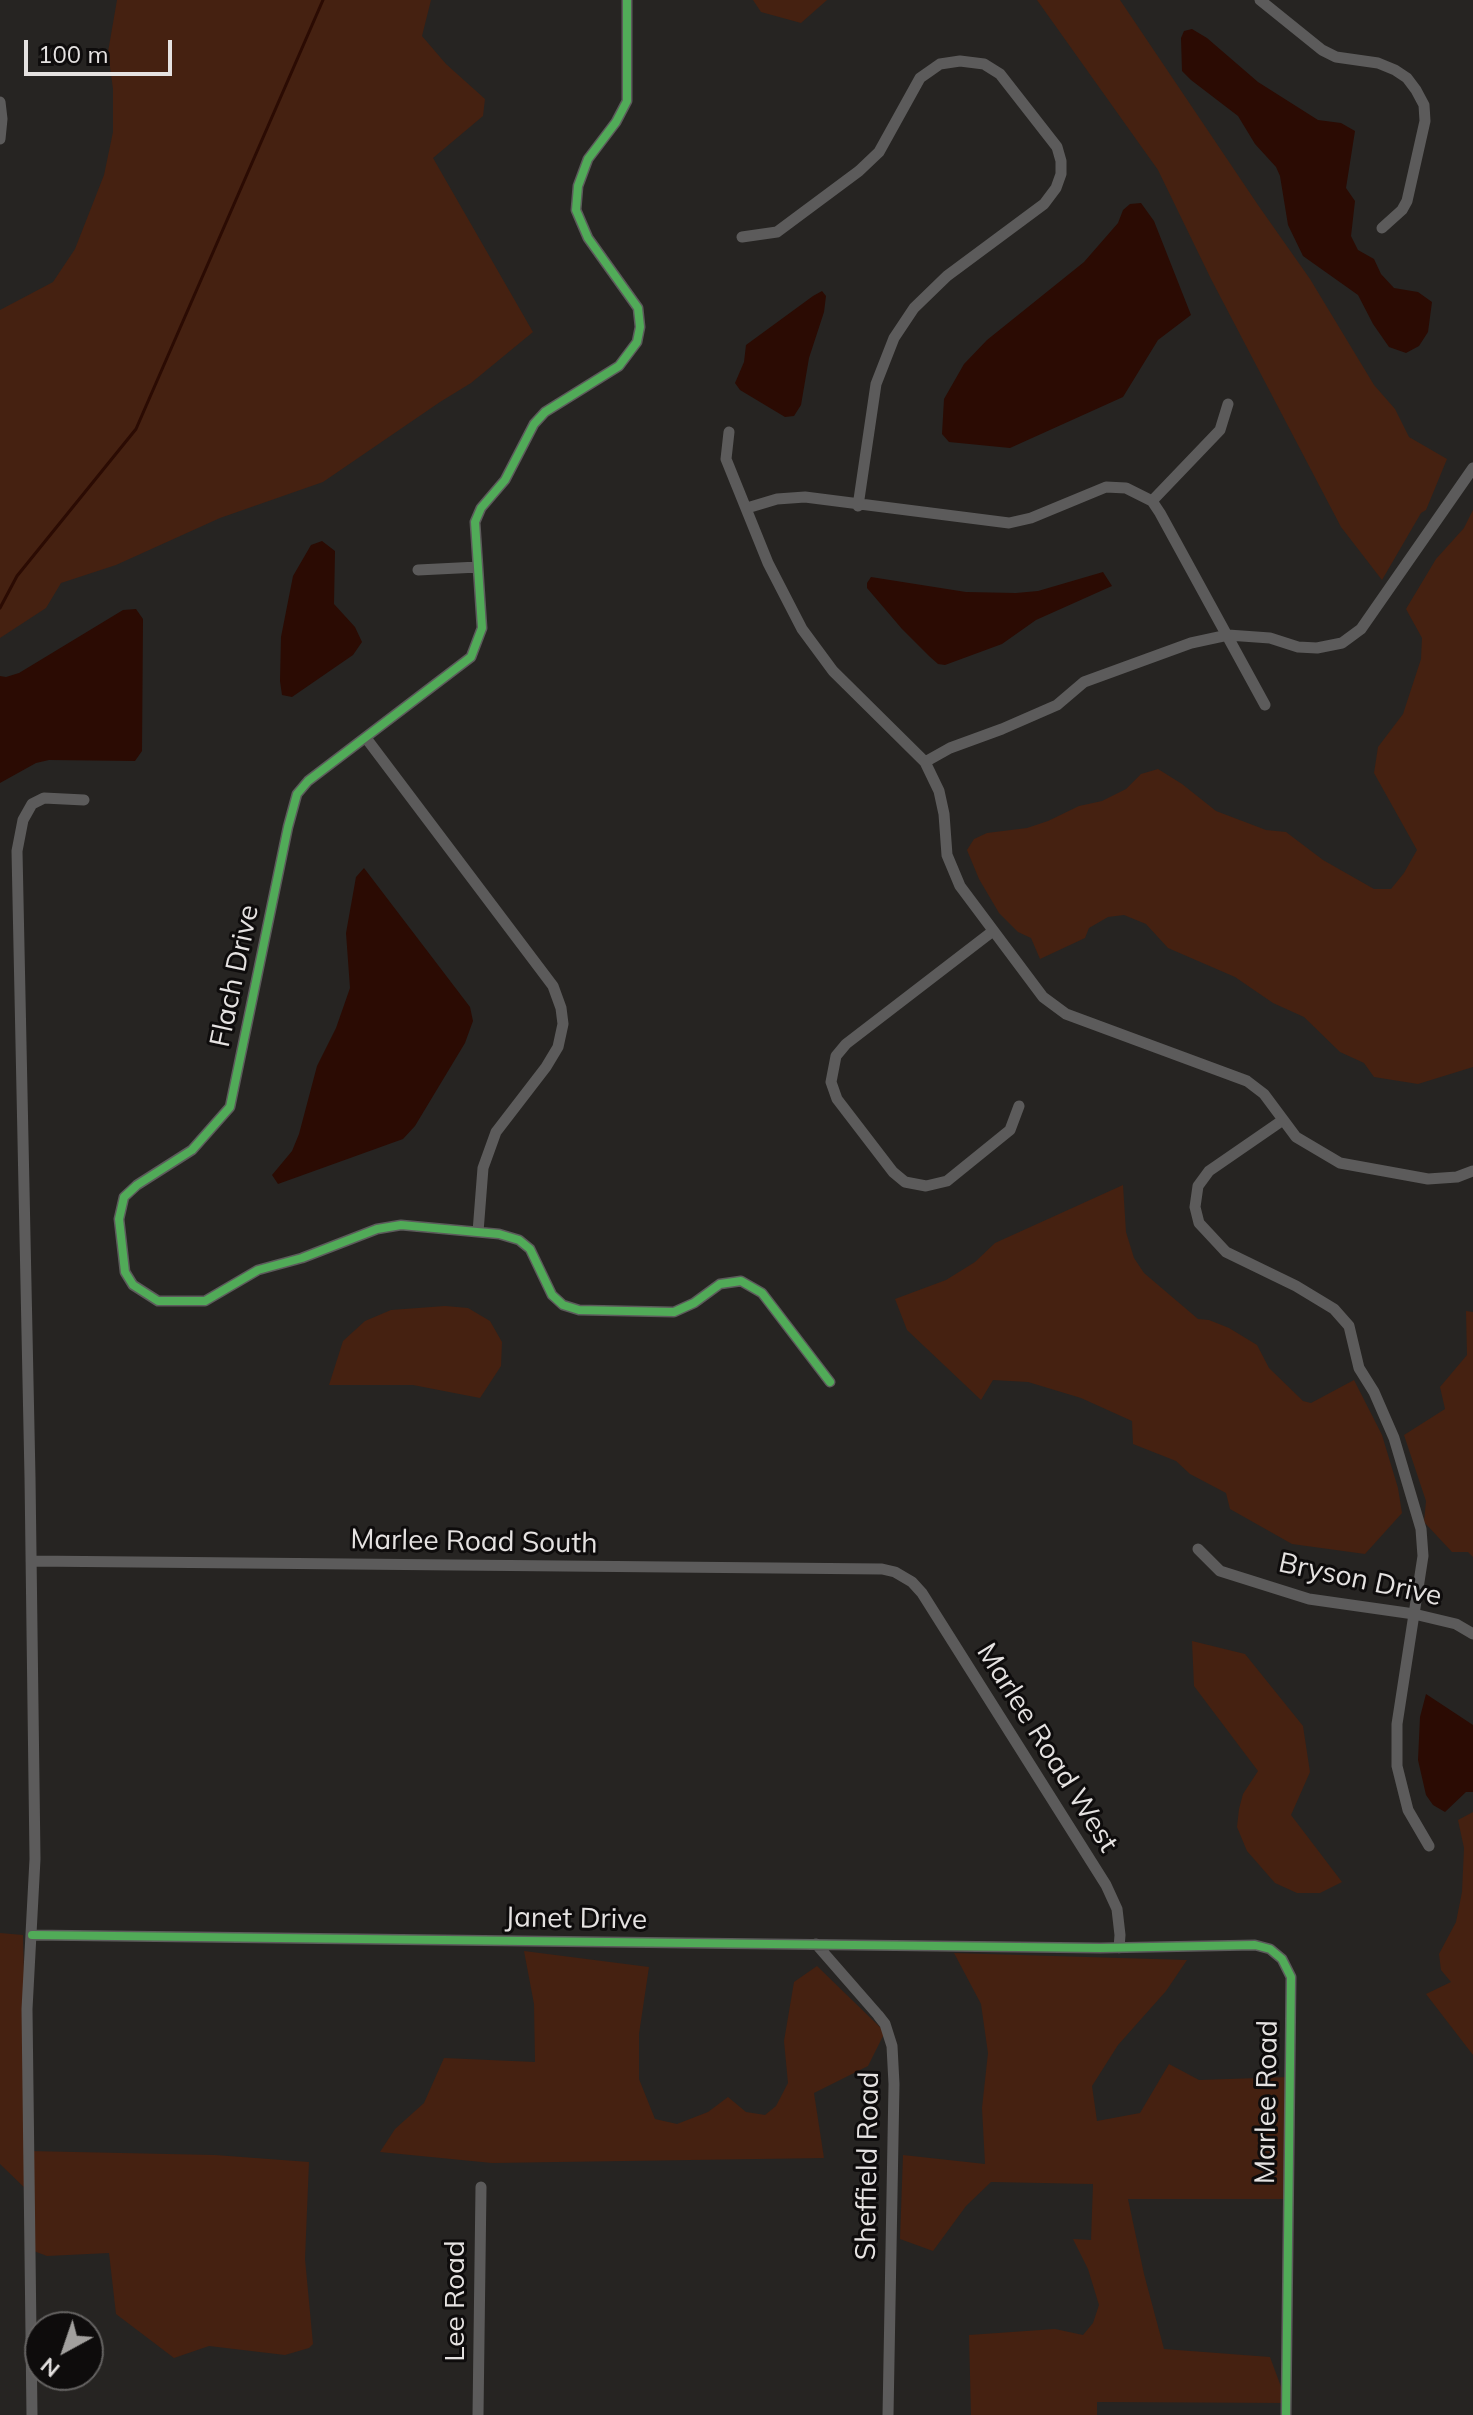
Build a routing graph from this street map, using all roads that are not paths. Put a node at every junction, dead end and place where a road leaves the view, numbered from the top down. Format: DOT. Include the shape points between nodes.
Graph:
graph roads {
  1 [pos="627,0"];
  2 [pos="1260,0"];
  3 [pos="0,102"];
  4 [pos="0,139"];
  5 [pos="1382,228"];
  6 [pos="742,237"];
  7 [pos="1228,404"];
  8 [pos="729,432"];
  9 [pos="1473,468"];
  10 [pos="1152,501"];
  11 [pos="858,506"];
  12 [pos="747,508"];
  13 [pos="478,567"];
  14 [pos="418,570"];
  15 [pos="1228,635"];
  16 [pos="1265,705"];
  17 [pos="366,738"];
  18 [pos="925,762"];
  19 [pos="84,800"];
  20 [pos="993,931"];
  21 [pos="1019,1106"];
  22 [pos="1283,1120"];
  23 [pos="1473,1171"];
  24 [pos="478,1232"];
  25 [pos="830,1382"];
  26 [pos="1198,1549"];
  27 [pos="31,1561"];
  28 [pos="912,1582"];
  29 [pos="1414,1614"];
  30 [pos="1473,1634"];
  31 [pos="1429,1846"];
  32 [pos="32,1935"];
  33 [pos="816,1944"];
  34 [pos="1119,1948"];
  35 [pos="481,2187"];
  36 [pos="32,2415"];
  37 [pos="478,2415"];
  38 [pos="888,2415"];
  39 [pos="1286,2415"];
  1 -- 13 [label="street, Flach Drive" via="627,101 588,159 576,210 588,238 638,308 637,342 619,366 534,424 505,480 475,522"];
  2 -- 5 [label="street" via="1322,50 1395,70 1416,90 1425,121 1407,201"];
  3 -- 4 [label="street"];
  6 -- 11 [label="street" via="777,232 859,171 879,152 920,78 940,64 984,64 1000,74 1057,147 1061,174 1044,204 947,276 914,308 894,338 876,384"];
  7 -- 10 [label="street" via="1220,430"];
  8 -- 12 [label="street" via="726,459"];
  9 -- 15 [label="street" via="1361,629 1342,643 1298,647 1270,638"];
  10 -- 11 [label="street" via="1126,488 1106,487 1009,523"];
  10 -- 15 [label="street"];
  11 -- 12 [label="street" via="805,497"];
  12 -- 18 [label="street" via="802,629 833,671"];
  13 -- 14 [label="street"];
  13 -- 17 [label="street, Flach Drive" via="482,628 471,657"];
  15 -- 16 [label="street"];
  15 -- 18 [label="street" via="1166,651 1084,682 1057,705"];
  17 -- 24 [label="street" via="553,986 561,1008 558,1047 496,1132 483,1168"];
  17 -- 24 [label="street, Flach Drive" via="297,794 230,1107 192,1150 124,1197 119,1219 125,1272 133,1285 158,1301 205,1301 258,1270 377,1229 401,1225"];
  18 -- 20 [label="street" via="939,791 947,855 960,886"];
  19 -- 27 [label="street" via="44,798 32,804 17,851"];
  20 -- 21 [label="street" via="846,1044 836,1056 831,1082 837,1099 893,1172 905,1182 926,1186 947,1181 1010,1130"];
  20 -- 22 [label="street" via="1043,997 1066,1014 1247,1081"];
  22 -- 23 [label="street" via="1296,1137 1340,1163 1428,1179"];
  22 -- 29 [label="street" via="1209,1171 1198,1186 1199,1223 1226,1252 1321,1301 1349,1326 1359,1368 1394,1438 1421,1529 1423,1556"];
  24 -- 25 [label="street, Flach Drive" via="519,1240 530,1249 552,1295 579,1310 674,1312 720,1284 741,1281 762,1293"];
  26 -- 29 [label="street, Bryson Drive" via="1220,1571 1309,1599"];
  27 -- 28 [label="street, Marlee Road South" via="875,1569"];
  27 -- 32 [label="street"];
  28 -- 34 [label="street, Marlee Road West" via="1106,1885 1120,1921"];
  29 -- 30 [label="street, Bryson Drive" via="1456,1624"];
  29 -- 31 [label="street" via="1397,1724 1397,1766 1408,1810"];
  32 -- 33 [label="street, Janet Drive"];
  32 -- 36 [label="street" via="27,2009"];
  33 -- 34 [label="street, Janet Drive"];
  33 -- 38 [label="street, Sheffield Road" via="885,2024 892,2046"];
  34 -- 39 [label="street, Marlee Road" via="1260,1946 1288,1967"];
  35 -- 37 [label="street, Lee Road"];
}
